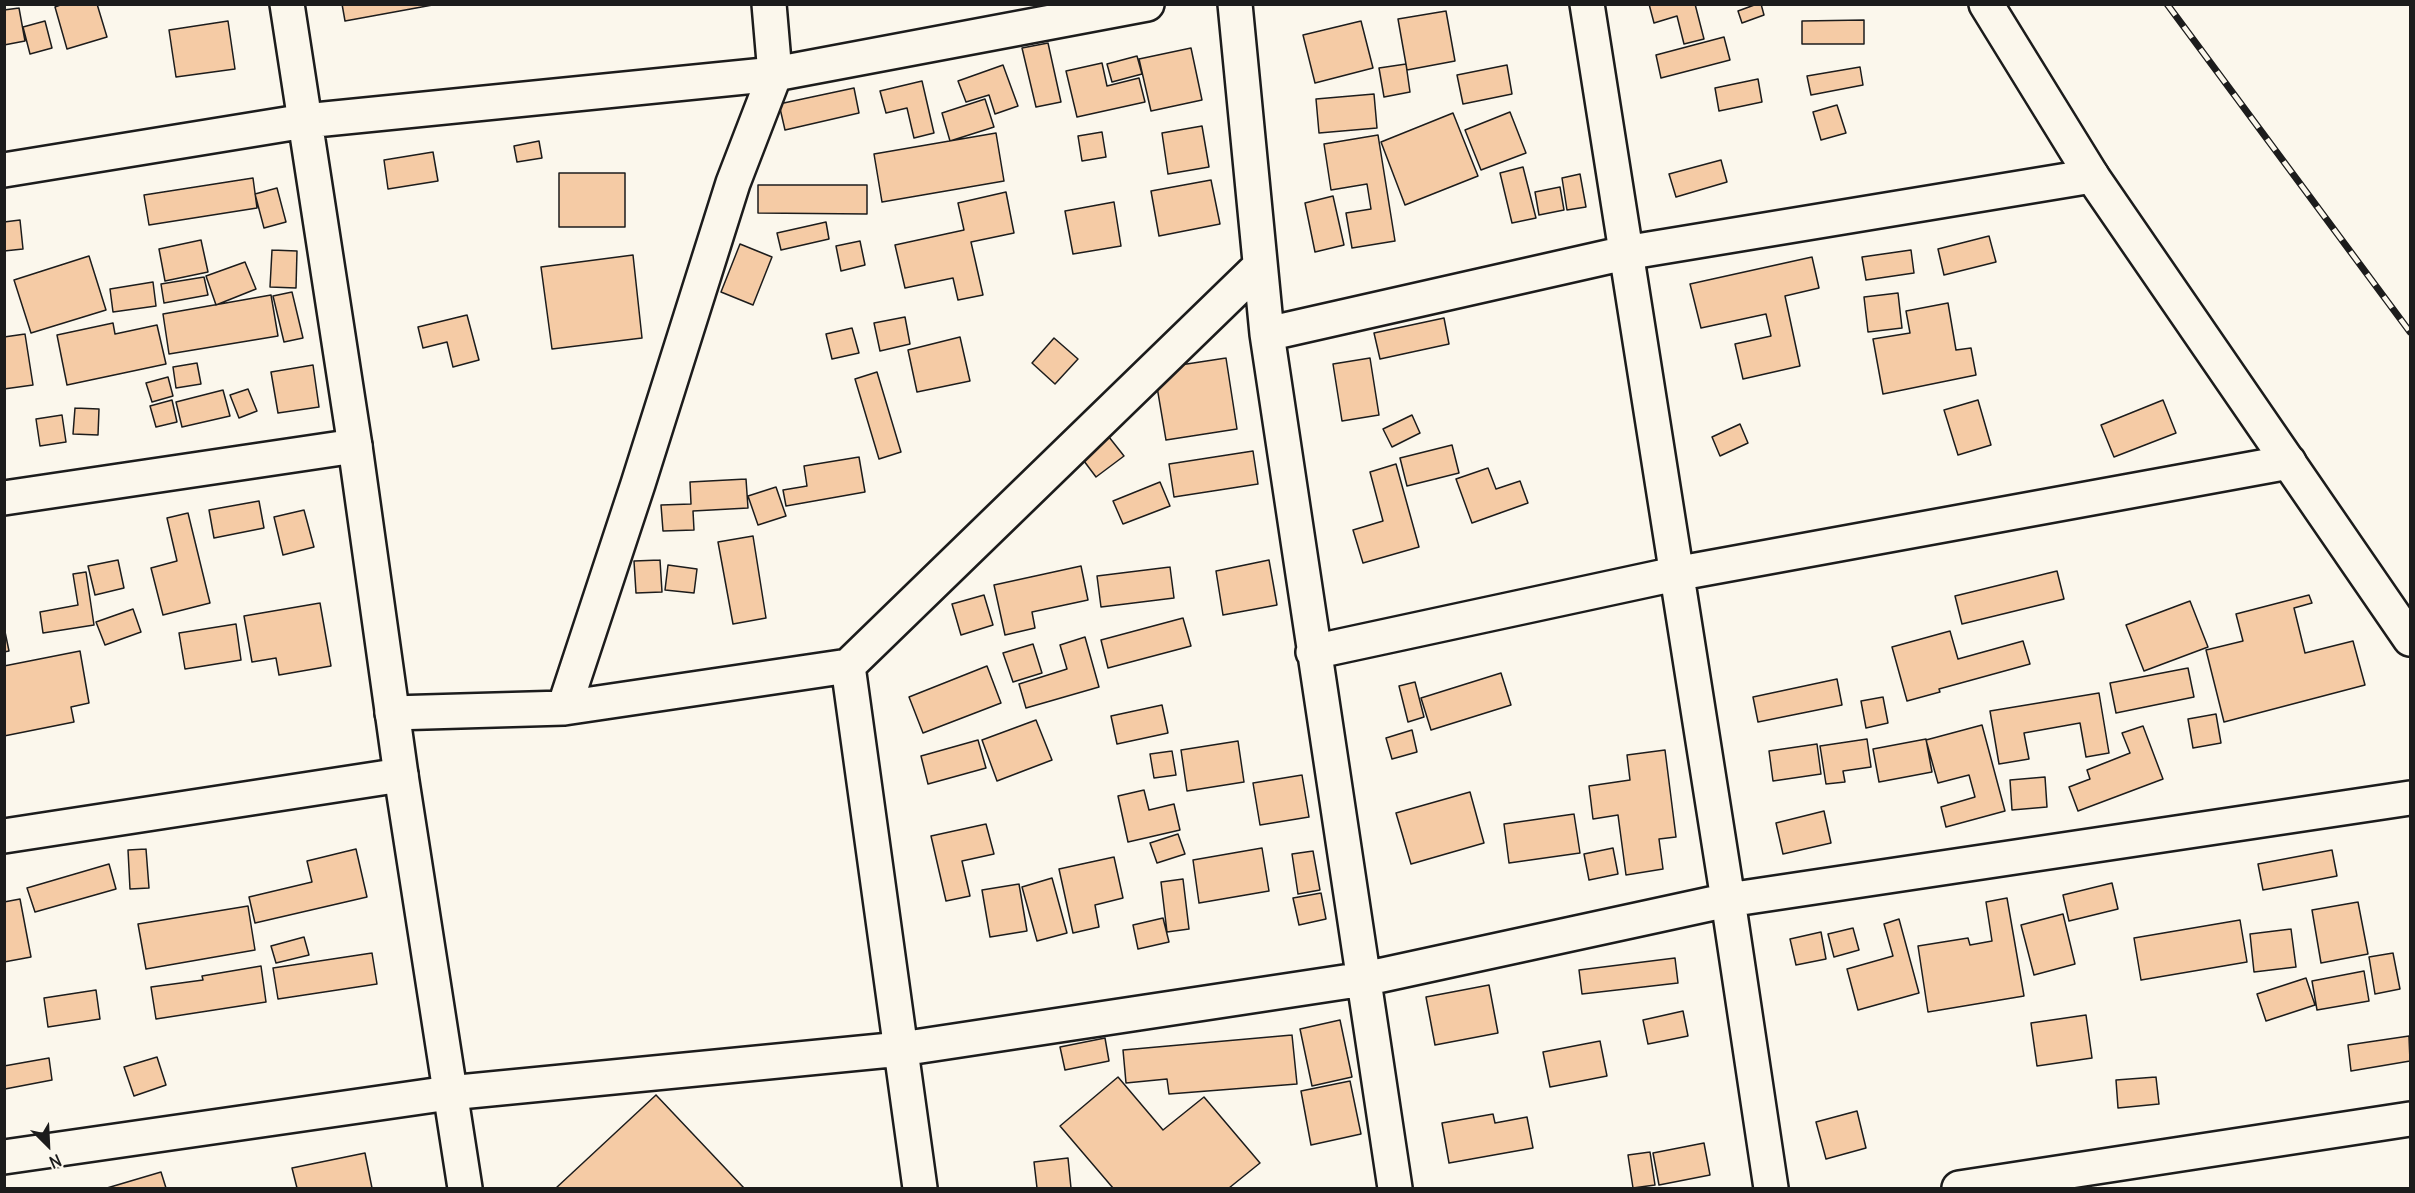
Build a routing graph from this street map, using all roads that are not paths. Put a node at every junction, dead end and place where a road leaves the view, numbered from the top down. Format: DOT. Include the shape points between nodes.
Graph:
graph roads {
  1 [pos="287,4"];
  2 [pos="769,4"];
  3 [pos="1147,4"];
  4 [pos="1235,4"];
  5 [pos="1587,4"];
  6 [pos="1986,4"];
  7 [pos="775,74"];
  8 [pos="305,121"];
  9 [pos="4,170"];
  10 [pos="2092,176"];
  11 [pos="1625,253"];
  12 [pos="1260,266"];
  13 [pos="1267,334"];
  14 [pos="355,446"];
  15 [pos="2289,462"];
  16 [pos="4,498"];
  17 [pos="1676,574"];
  18 [pos="2410,639"];
  19 [pos="1313,652"];
  20 [pos="848,666"];
  21 [pos="564,708"];
  22 [pos="392,713"];
  23 [pos="401,775"];
  24 [pos="2410,798"];
  25 [pos="4,836"];
  26 [pos="1728,900"];
  27 [pos="1364,979"];
  28 [pos="901,1049"];
  29 [pos="449,1093"];
  30 [pos="2410,1119"];
  31 [pos="4,1157"];
  32 [pos="2020,1184"];
  33 [pos="465,1188"];
  34 [pos="920,1188"];
  35 [pos="1395,1188"];
  36 [pos="1771,1188"];
  37 [pos="1959,1188"];
  1 -- 8 [label="street"];
  2 -- 7 [label="street"];
  3 -- 7 [label="street"];
  4 -- 12 [label="street"];
  5 -- 11 [label="street"];
  6 -- 10 [label="street"];
  7 -- 8 [label="street"];
  7 -- 21 [label="street" via="733,183"];
  8 -- 9 [label="street"];
  8 -- 14 [label="street"];
  10 -- 11 [label="street"];
  10 -- 15 [label="street"];
  11 -- 13 [label="street"];
  11 -- 17 [label="street"];
  12 -- 13 [label="street"];
  12 -- 20 [label="street"];
  13 -- 19 [label="street"];
  14 -- 16 [label="street"];
  14 -- 22 [label="street"];
  15 -- 17 [label="street"];
  15 -- 18 [label="street"];
  17 -- 19 [label="street"];
  17 -- 26 [label="street"];
  19 -- 27 [label="street"];
  20 -- 21 [label="street"];
  20 -- 28 [label="street"];
  21 -- 22 [label="street"];
  22 -- 23 [label="street"];
  23 -- 25 [label="street"];
  23 -- 29 [label="street"];
  24 -- 26 [label="street"];
  26 -- 27 [label="street"];
  26 -- 36 [label="street"];
  27 -- 28 [label="street"];
  27 -- 35 [label="street"];
  28 -- 29 [label="street"];
  28 -- 34 [label="street"];
  29 -- 31 [label="street"];
  29 -- 33 [label="street"];
  30 -- 32 [label="street"];
  32 -- 37 [label="street"];
}
